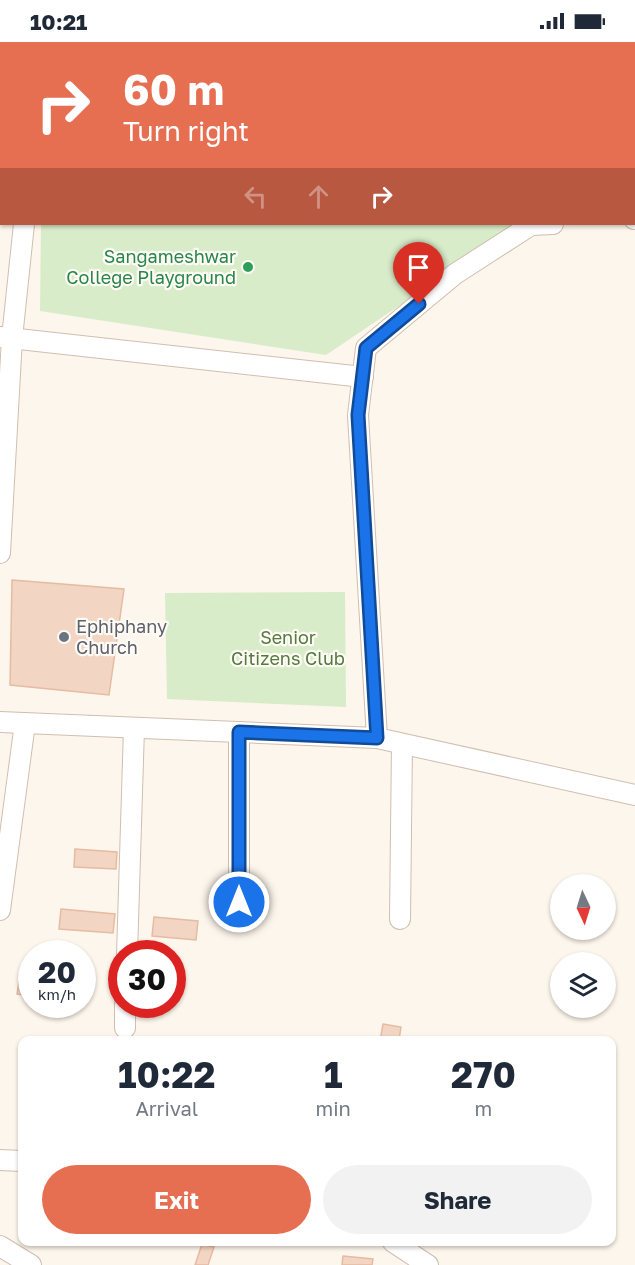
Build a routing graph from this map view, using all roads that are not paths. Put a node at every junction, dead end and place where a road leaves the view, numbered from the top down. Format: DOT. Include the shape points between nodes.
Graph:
graph roads {
  1 [pos="24,225"];
  2 [pos="531,225"];
  3 [pos="6,337"];
  4 [pos="363,377"];
  5 [pos="0,553"];
  6 [pos="0,722"];
  7 [pos="25,723"];
  8 [pos="134,728"];
  9 [pos="239,732"];
  10 [pos="377,738"];
  11 [pos="402,744"];
  12 [pos="635,795"];
  13 [pos="239,902"];
  14 [pos="0,910"];
  15 [pos="400,919"];
  16 [pos="127,940"];
  17 [pos="125,1018"];
  18 [pos="125,1028"];
  19 [pos="0,1160"];
  20 [pos="18,1161"];
  21 [pos="0,1246"];
  22 [pos="399,1246"];
  23 [pos="31,1265"];
  24 [pos="428,1265"];
  1 -- 3 [label="street"];
  2 -- 4 [label="street" via="454,274 366,348"];
  3 -- 4 [label="street"];
  3 -- 5 [label="street"];
  4 -- 10 [label="street" via="358,415"];
  6 -- 7 [label="street"];
  7 -- 8 [label="street"];
  7 -- 14 [label="street"];
  8 -- 9 [label="street"];
  8 -- 16 [label="street"];
  9 -- 10 [label="street"];
  9 -- 13 [label="street"];
  10 -- 11 [label="street"];
  11 -- 12 [label="street"];
  11 -- 15 [label="street"];
  17 -- 18 [label="street"];
  19 -- 20 [label="street"];
  21 -- 23 [label="street"];
  22 -- 24 [label="street"];
}
